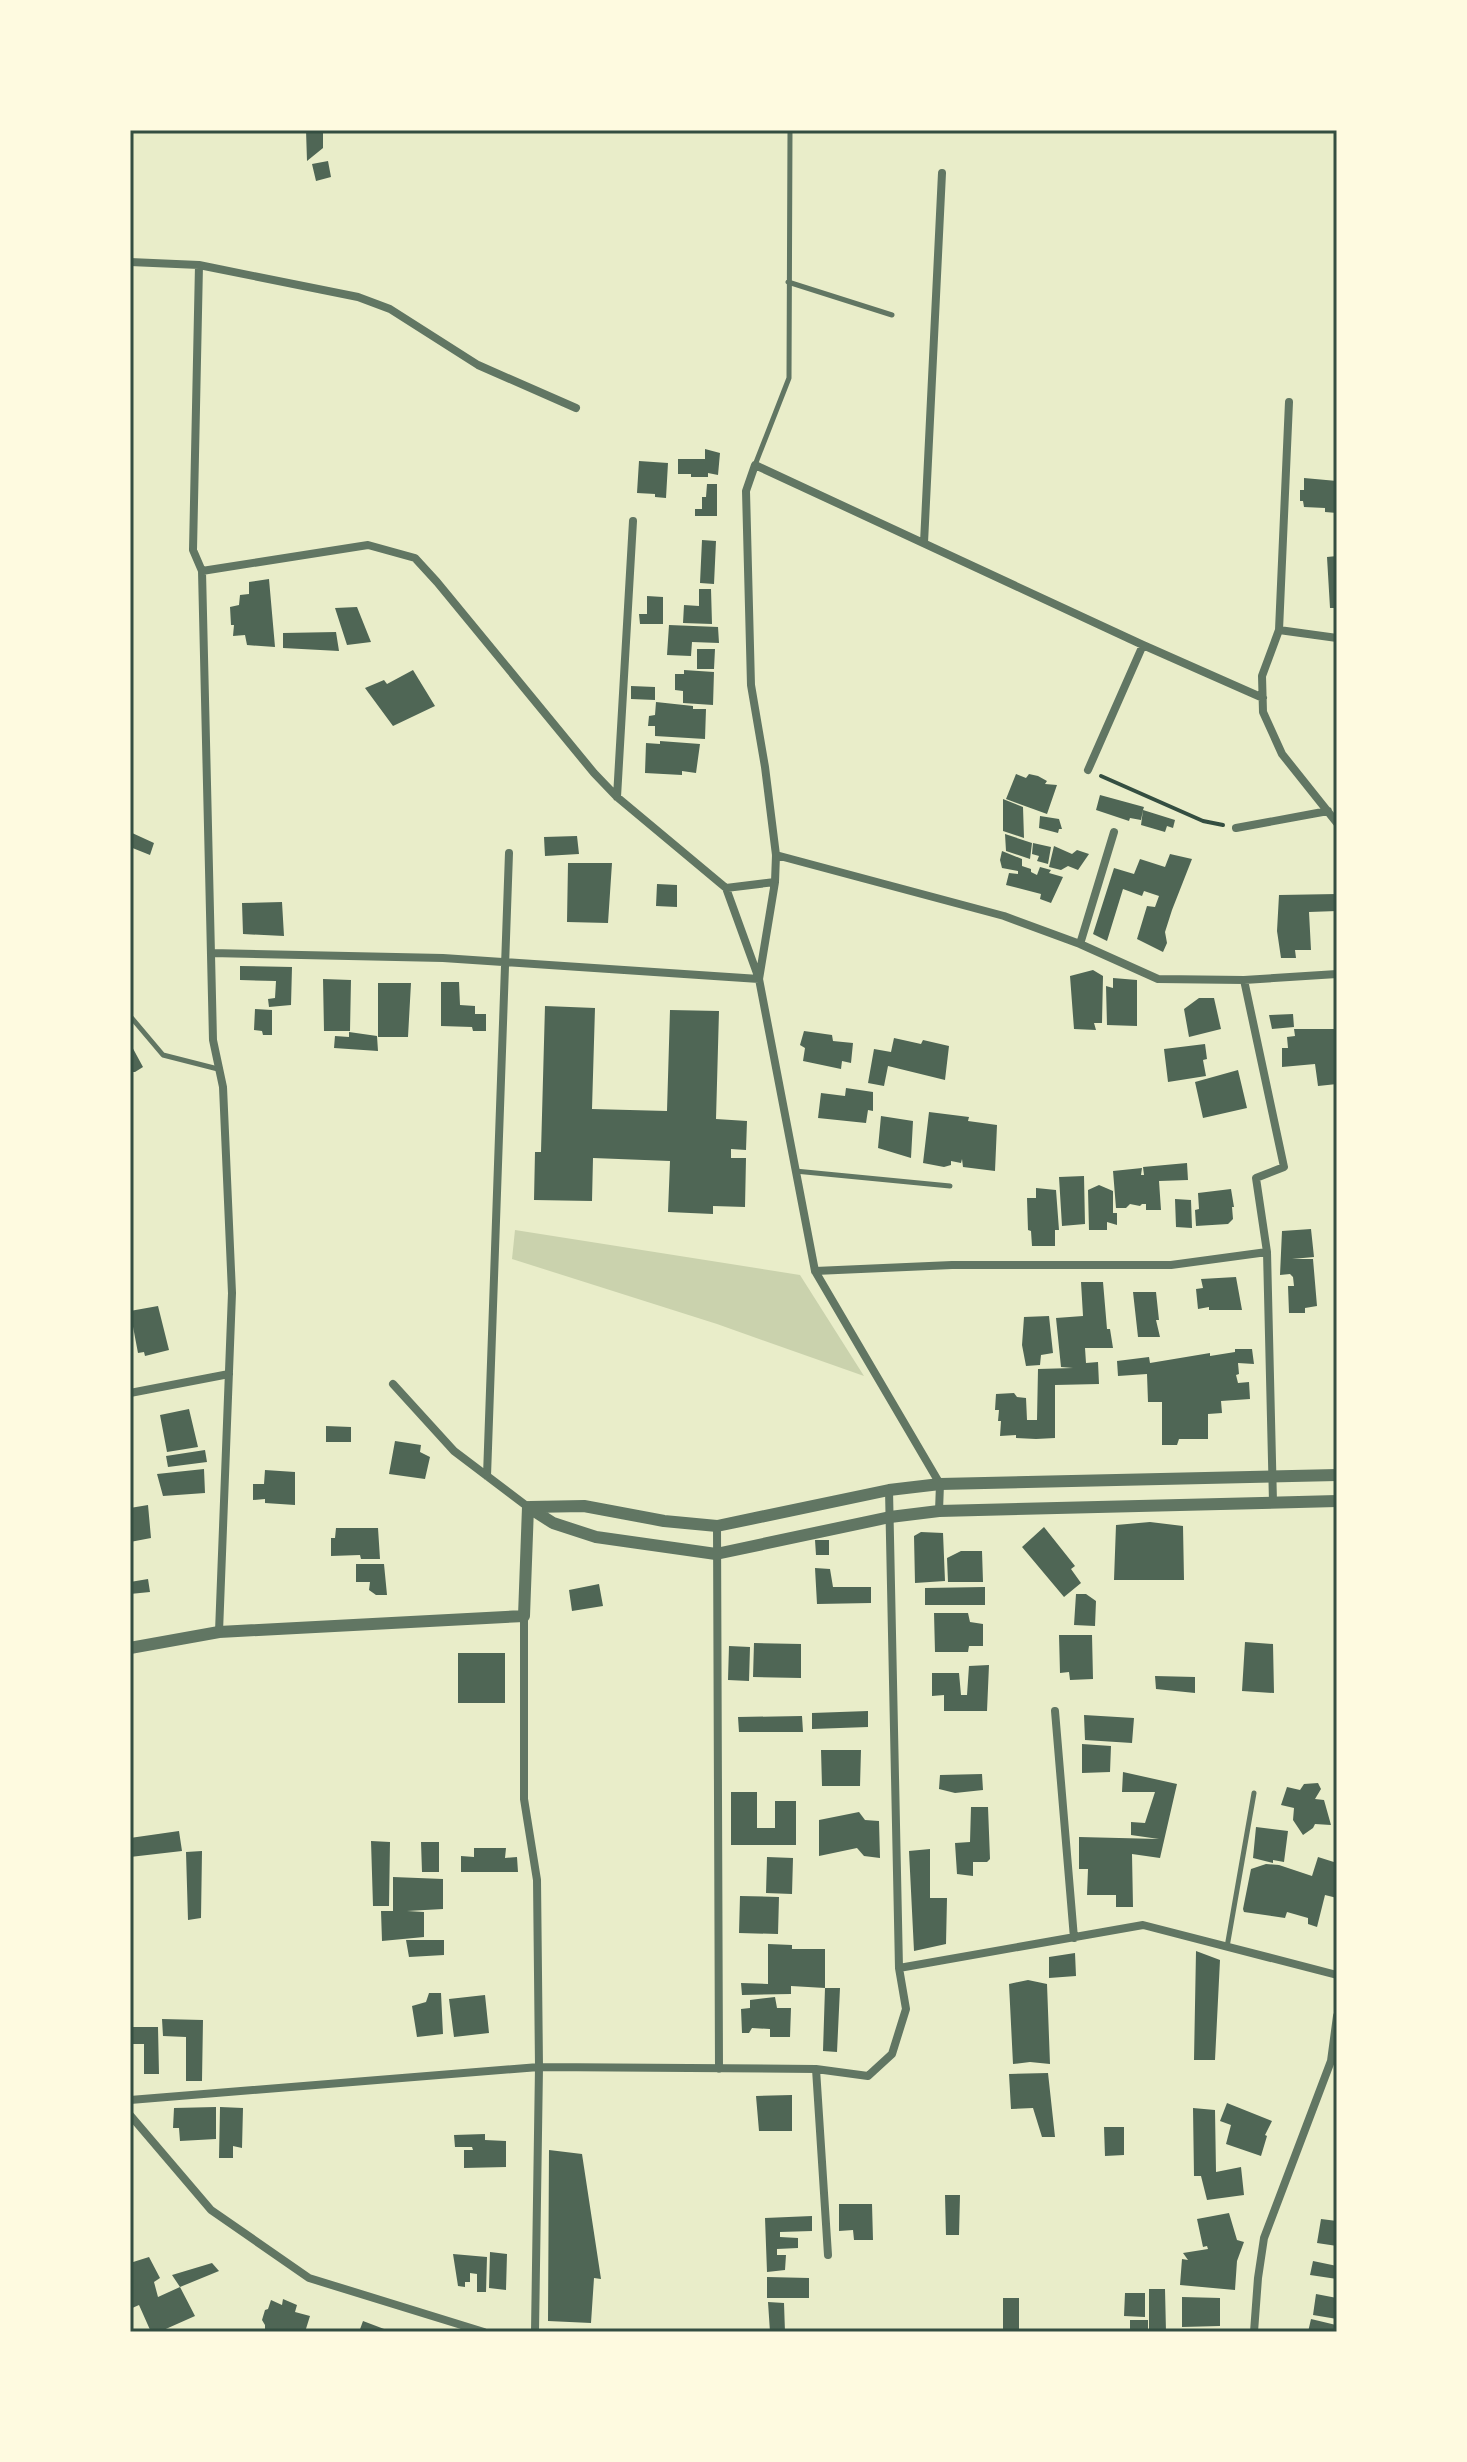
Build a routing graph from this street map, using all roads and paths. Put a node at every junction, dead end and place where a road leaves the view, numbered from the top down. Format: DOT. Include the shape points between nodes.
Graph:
graph roads {
  1 [pos="790,130"];
  2 [pos="942,173"];
  3 [pos="130,262"];
  4 [pos="199,265"];
  5 [pos="788,282"];
  6 [pos="892,315"];
  7 [pos="1289,402"];
  8 [pos="576,408"];
  9 [pos="755,465"];
  10 [pos="633,521"];
  11 [pos="924,543"];
  12 [pos="202,571"];
  13 [pos="1279,630"];
  14 [pos="1337,638"];
  15 [pos="1143,645"];
  16 [pos="1263,698"];
  17 [pos="1088,770"];
  18 [pos="617,797"];
  19 [pos="1328,811"];
  20 [pos="1337,823"];
  21 [pos="1236,828"];
  22 [pos="1114,832"];
  23 [pos="509,853"];
  24 [pos="776,855"];
  25 [pos="775,882"];
  26 [pos="726,888"];
  27 [pos="1080,944"];
  28 [pos="211,953"];
  29 [pos="505,962"];
  30 [pos="1337,974"];
  31 [pos="759,979"];
  32 [pos="1244,980"];
  33 [pos="130,1016"];
  34 [pos="219,1069"];
  35 [pos="794,1171"];
  36 [pos="950,1186"];
  37 [pos="1267,1252"];
  38 [pos="815,1271"];
  39 [pos="229,1374"];
  40 [pos="393,1384"];
  41 [pos="130,1393"];
  42 [pos="1337,1475"];
  43 [pos="487,1476"];
  44 [pos="1272,1477"];
  45 [pos="940,1484"];
  46 [pos="889,1490"];
  47 [pos="1337,1501"];
  48 [pos="1273,1502"];
  49 [pos="528,1507"];
  50 [pos="939,1511"];
  51 [pos="890,1517"];
  52 [pos="717,1526"];
  53 [pos="716,1554"];
  54 [pos="524,1616"];
  55 [pos="219,1632"];
  56 [pos="130,1648"];
  57 [pos="1055,1711"];
  58 [pos="1254,1793"];
  59 [pos="1074,1938"];
  60 [pos="1227,1947"];
  61 [pos="899,1968"];
  62 [pos="1337,1975"];
  63 [pos="1337,2016"];
  64 [pos="539,2067"];
  65 [pos="719,2069"];
  66 [pos="816,2069"];
  67 [pos="130,2100"];
  68 [pos="130,2115"];
  69 [pos="828,2255"];
  70 [pos="484,2332"];
  71 [pos="535,2332"];
  72 [pos="1254,2332"];
  1 -- 5 [label="lane"];
  2 -- 11 [label="street"];
  3 -- 4 [label="street"];
  4 -- 8 [label="street" via="380,305 478,365"];
  4 -- 12 [label="street" via="193,550"];
  5 -- 6 [label="lane"];
  5 -- 9 [label="lane" via="789,378"];
  7 -- 13 [label="street"];
  9 -- 11 [label="street"];
  9 -- 24 [label="street" via="746,491 751,685"];
  10 -- 18 [label="street"];
  11 -- 15 [label="street"];
  12 -- 18 [label="street" via="368,545 415,558"];
  12 -- 28 [label="street"];
  13 -- 14 [label="street"];
  13 -- 16 [label="street" via="1262,676"];
  15 -- 16 [label="street"];
  15 -- 17 [label="street"];
  16 -- 19 [label="street" via="1263,712 1282,754"];
  17 -- 21 [label="path" via="1203,821"];
  18 -- 26 [label="street"];
  19 -- 20 [label="street"];
  19 -- 21 [label="street"];
  22 -- 27 [label="street"];
  23 -- 29 [label="street"];
  24 -- 25 [label="street"];
  24 -- 27 [label="street" via="1004,916"];
  25 -- 26 [label="street"];
  25 -- 31 [label="street"];
  26 -- 31 [label="street"];
  27 -- 32 [label="street" via="1158,979"];
  28 -- 29 [label="street"];
  28 -- 34 [label="street"];
  29 -- 31 [label="street"];
  29 -- 43 [label="street"];
  30 -- 32 [label="street"];
  31 -- 35 [label="street"];
  32 -- 37 [label="street" via="1284,1167 1256,1178"];
  33 -- 34 [label="lane" via="163,1055"];
  34 -- 39 [label="street" via="232,1293"];
  35 -- 36 [label="lane"];
  35 -- 38 [label="street"];
  37 -- 38 [label="street" via="1171,1265"];
  37 -- 44 [label="street"];
  38 -- 45 [label="street"];
  39 -- 41 [label="street"];
  39 -- 55 [label="street"];
  40 -- 43 [label="street" via="454,1451"];
  42 -- 44 [label="street"];
  43 -- 49 [label="street"];
  44 -- 45 [label="street"];
  44 -- 48 [label="street"];
  45 -- 46 [label="street"];
  45 -- 50 [label="street"];
  46 -- 51 [label="street"];
  46 -- 52 [label="street"];
  47 -- 48 [label="street"];
  48 -- 50 [label="street"];
  49 -- 52 [label="street" via="584,1506"];
  49 -- 53 [label="street" via="553,1523 596,1537"];
  49 -- 54 [label="street"];
  50 -- 51 [label="street"];
  51 -- 53 [label="street"];
  51 -- 61 [label="street"];
  52 -- 53 [label="street"];
  53 -- 65 [label="street"];
  54 -- 55 [label="street"];
  54 -- 64 [label="street" via="524,1799 537,1880"];
  55 -- 56 [label="street"];
  57 -- 59 [label="street"];
  58 -- 60 [label="lane"];
  59 -- 60 [label="street" via="1143,1925"];
  59 -- 61 [label="street"];
  60 -- 62 [label="street"];
  61 -- 66 [label="street" via="906,2009 892,2054 868,2076"];
  63 -- 72 [label="street" via="1331,2061 1264,2238"];
  64 -- 65 [label="street"];
  64 -- 67 [label="street"];
  64 -- 71 [label="street"];
  65 -- 66 [label="street"];
  66 -- 69 [label="street"];
  68 -- 70 [label="street" via="211,2210 309,2278"];
}
